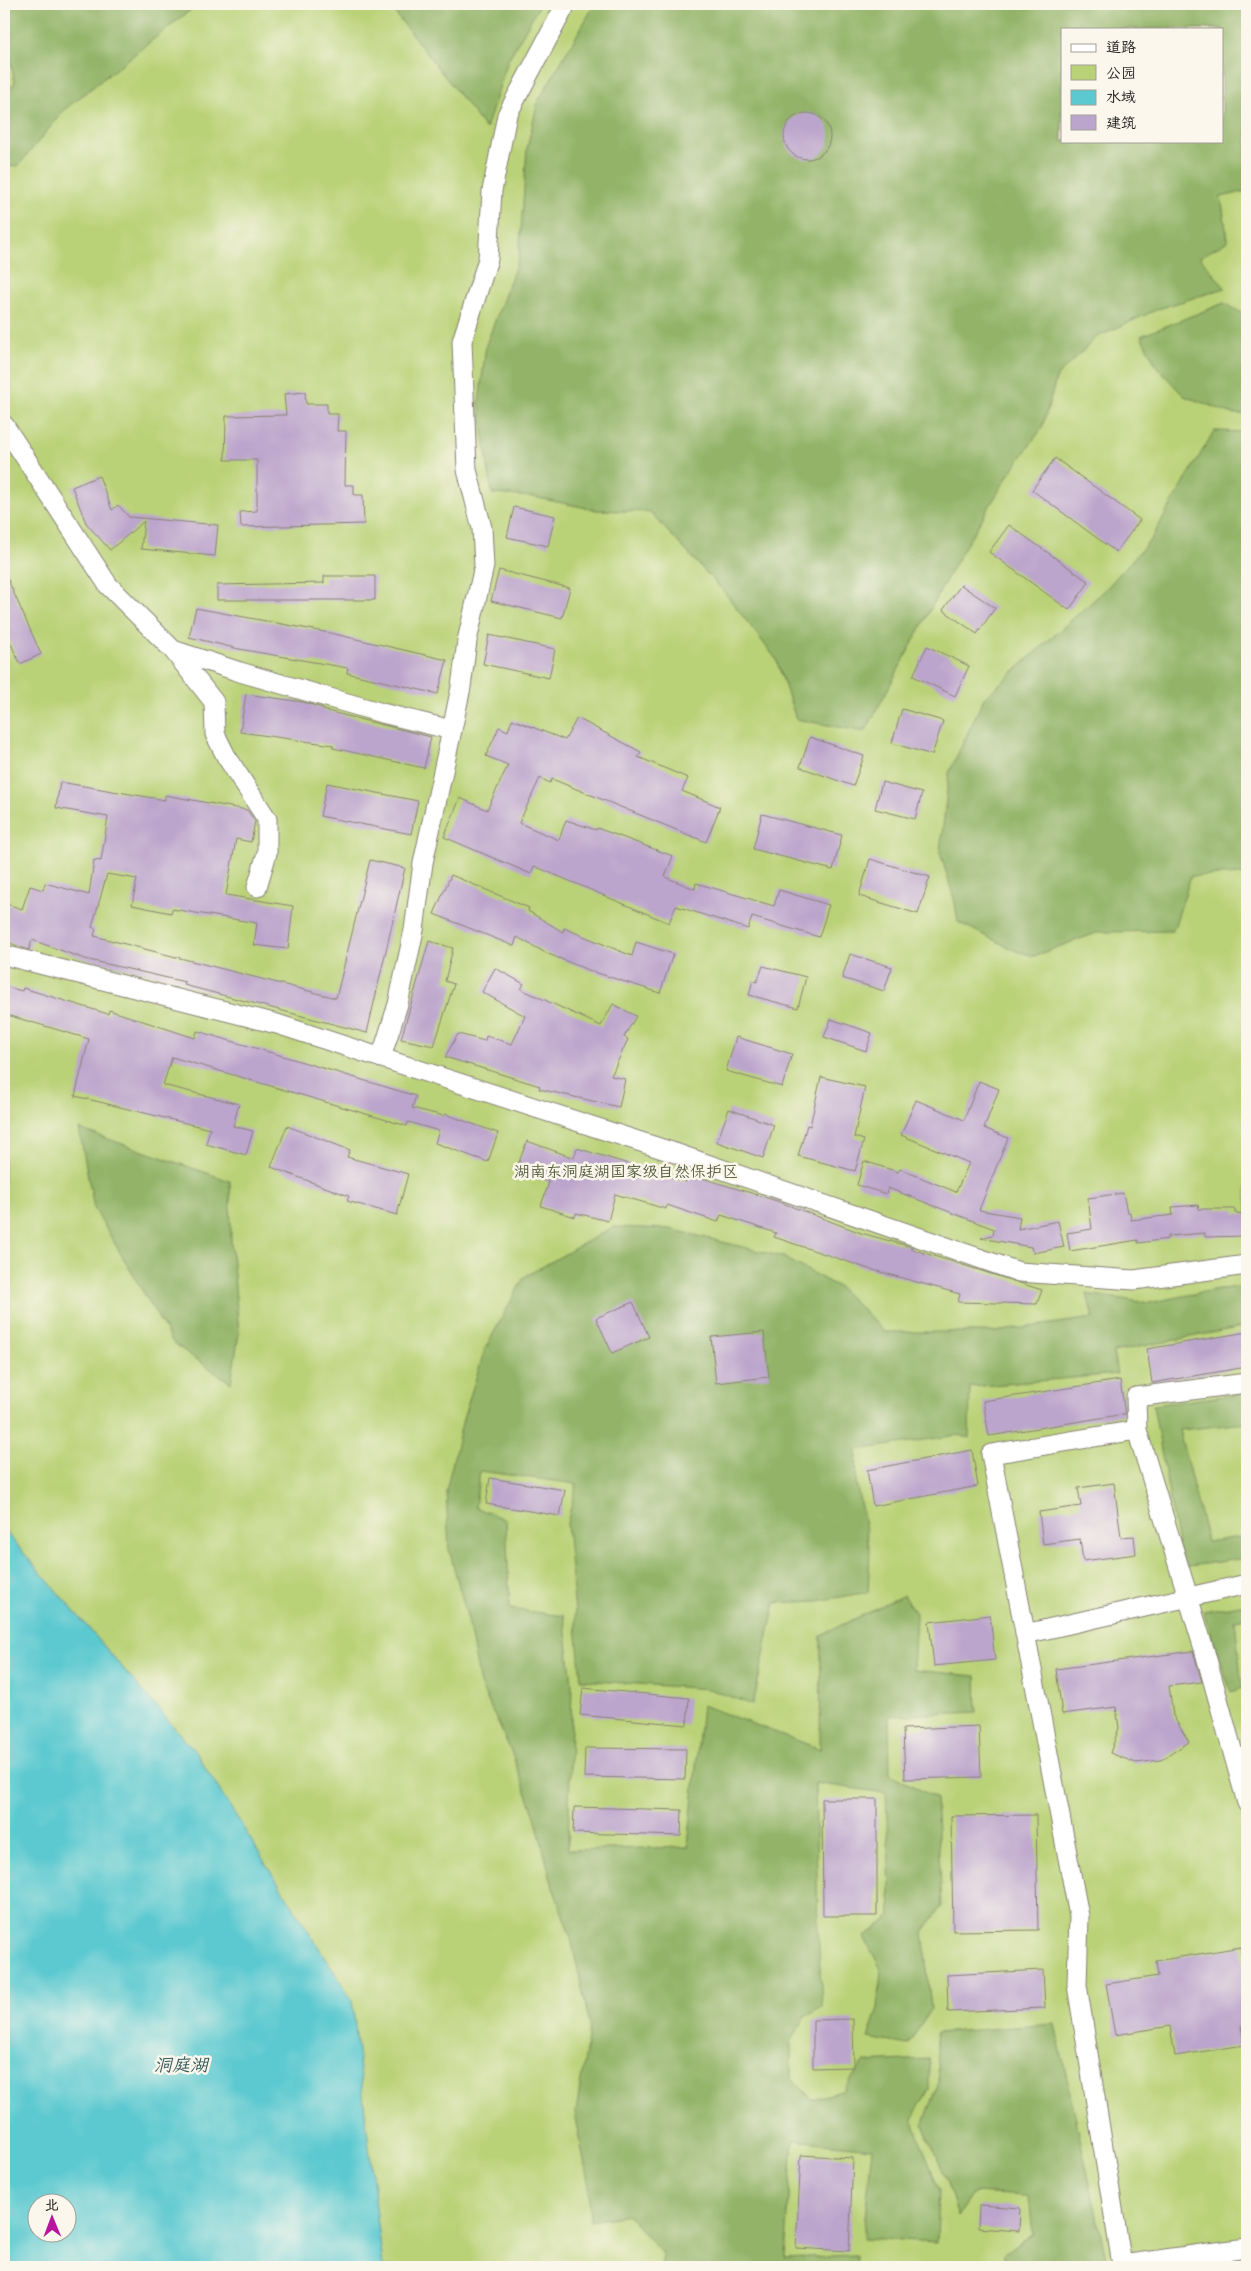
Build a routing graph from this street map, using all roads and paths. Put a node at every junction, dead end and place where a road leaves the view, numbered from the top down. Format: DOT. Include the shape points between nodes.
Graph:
graph roads {
  1 [pos="566,4"];
  2 [pos="4,425"];
  3 [pos="173,650"];
  4 [pos="452,730"];
  5 [pos="257,887"];
  6 [pos="4,955"];
  7 [pos="381,1058"];
  8 [pos="1247,1265"];
  9 [pos="1247,1383"];
  10 [pos="1137,1430"];
  11 [pos="1247,1584"];
  12 [pos="1188,1597"];
  13 [pos="1025,1634"];
  14 [pos="1247,1803"];
  15 [pos="1247,2248"];
  16 [pos="1211,2260"];
  1 -- 4 [label="street" via="507,115 492,191 488,259 462,341 467,470 482,528 484,566 466,641"];
  2 -- 3 [label="street" via="108,585"];
  3 -- 4 [label="street" via="373,710"];
  3 -- 5 [label="street" via="214,702 215,734 267,819 267,853"];
  4 -- 7 [label="street" via="423,863 414,930 398,1004"];
  6 -- 7 [label="street" via="277,1024"];
  7 -- 8 [label="street" via="675,1153 1019,1272 1134,1280"];
  9 -- 10 [label="street" via="1136,1397"];
  10 -- 12 [label="street"];
  10 -- 13 [label="street" via="991,1454"];
  11 -- 12 [label="street"];
  12 -- 13 [label="street"];
  12 -- 14 [label="street"];
  13 -- 16 [label="street" via="1080,1916 1077,1985 1122,2265"];
  15 -- 16 [label="street"];
}
